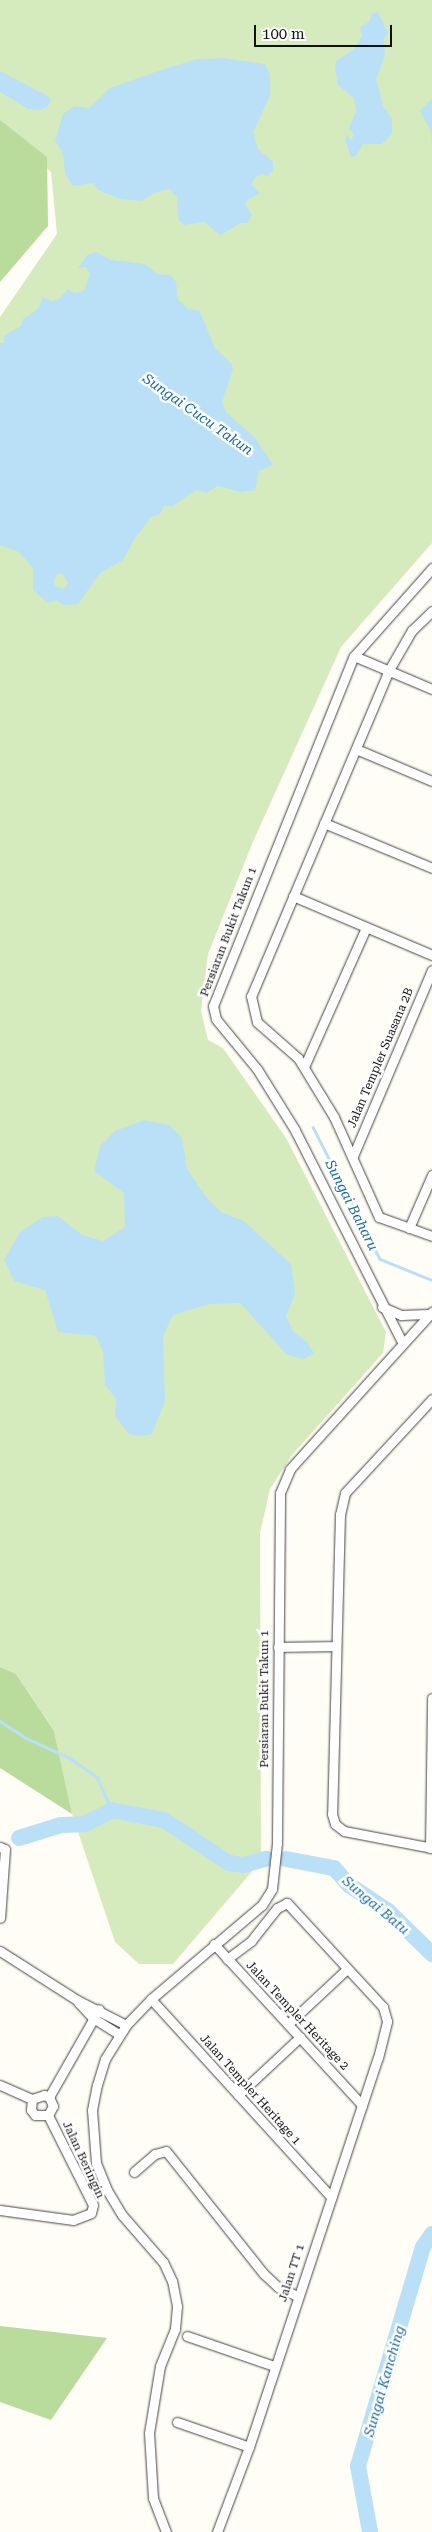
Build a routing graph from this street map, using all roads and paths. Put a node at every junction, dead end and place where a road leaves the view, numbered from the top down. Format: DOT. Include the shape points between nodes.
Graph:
graph roads {
  1 [pos="432,568"];
  2 [pos="432,611"];
  3 [pos="354,656"];
  4 [pos="389,670"];
  5 [pos="432,688"];
  6 [pos="356,749"];
  7 [pos="432,781"];
  8 [pos="324,823"];
  9 [pos="432,868"];
  10 [pos="293,896"];
  11 [pos="366,928"];
  12 [pos="432,955"];
  13 [pos="432,970"];
  14 [pos="304,1067"];
  15 [pos="353,1156"];
  16 [pos="432,1175"];
  17 [pos="409,1228"];
  18 [pos="432,1236"];
  19 [pos="382,1306"];
  20 [pos="430,1313"];
  21 [pos="402,1342"];
  22 [pos="432,1399"];
  23 [pos="336,1646"];
  24 [pos="278,1647"];
  25 [pos="432,1698"];
  26 [pos="0,1847"];
  27 [pos="431,1848"];
  28 [pos="0,1918"];
  29 [pos="214,1944"];
  30 [pos="0,1951"];
  31 [pos="228,1959"];
  32 [pos="347,1969"];
  33 [pos="151,1999"];
  34 [pos="77,2000"];
  35 [pos="100,2009"];
  36 [pos="93,2018"];
  37 [pos="126,2024"];
  38 [pos="288,2024"];
  39 [pos="119,2034"];
  40 [pos="300,2037"];
  41 [pos="0,2085"];
  42 [pos="238,2095"];
  43 [pos="49,2097"];
  44 [pos="32,2100"];
  45 [pos="362,2105"];
  46 [pos="48,2115"];
  47 [pos="134,2172"];
  48 [pos="331,2197"];
  49 [pos="0,2210"];
  50 [pos="297,2296"];
  51 [pos="187,2336"];
  52 [pos="274,2366"];
  53 [pos="177,2422"];
  54 [pos="249,2447"];
  55 [pos="166,2532"];
  56 [pos="217,2532"];
  1 -- 3 [label="street, Persiaran Bukit Takun 1"];
  2 -- 4 [label="street" via="412,630"];
  3 -- 4 [label="street"];
  3 -- 19 [label="street, Persiaran Bukit Takun 1" via="213,1006 216,1019 257,1069 295,1130"];
  4 -- 5 [label="street"];
  4 -- 6 [label="street"];
  6 -- 7 [label="street"];
  6 -- 8 [label="street"];
  8 -- 9 [label="street"];
  8 -- 10 [label="street"];
  10 -- 11 [label="street"];
  10 -- 14 [label="street" via="251,996 257,1022"];
  11 -- 12 [label="street"];
  11 -- 14 [label="street"];
  13 -- 15 [label="street, Jalan Templer Suasana 2B"];
  14 -- 15 [label="street"];
  15 -- 17 [label="street" via="378,1217"];
  16 -- 17 [label="street"];
  17 -- 18 [label="street"];
  19 -- 20 [label="street" via="401,1314"];
  19 -- 21 [label="street, Persiaran Bukit Takun 1"];
  20 -- 21 [label="street, Persiaran Bukit Takun 1"];
  21 -- 24 [label="street, Persiaran Bukit Takun 1" via="290,1469 280,1494"];
  22 -- 23 [label="street" via="345,1493 340,1514"];
  23 -- 24 [label="street"];
  23 -- 27 [label="street" via="332,1814 335,1824 344,1831"];
  24 -- 29 [label="street, Persiaran Bukit Takun 1" via="277,1843 272,1888 262,1905"];
  25 -- 27 [label="street"];
  26 -- 28 [label="street" via="5,1849"];
  29 -- 31 [label="street, Jalan Templer Heritage 2"];
  29 -- 33 [label="street, Persiaran Bukit Takun 1"];
  30 -- 34 [label="street"];
  31 -- 32 [label="street" via="251,1941 277,1908 287,1903"];
  31 -- 38 [label="street, Jalan Templer Heritage 2"];
  32 -- 38 [label="street"];
  32 -- 45 [label="street, Jalan TT 1" via="383,2007 387,2020"];
  33 -- 37 [label="street, Persiaran Bukit Takun 1"];
  33 -- 42 [label="street, Jalan Templer Heritage 1"];
  34 -- 35 [label="street"];
  34 -- 36 [label="street"];
  35 -- 36 [label="street"];
  35 -- 37 [label="street"];
  36 -- 39 [label="street"];
  36 -- 43 [label="street"];
  37 -- 39 [label="street, Persiaran Bukit Takun 1"];
  38 -- 40 [label="street, Jalan Templer Heritage 2"];
  39 -- 55 [label="street, Persiaran Bukit Takun 1" via="105,2060 97,2085 92,2110 92,2139 106,2190 122,2215 163,2262 176,2299 175,2329 160,2366 149,2433 150,2481"];
  40 -- 42 [label="street"];
  40 -- 45 [label="street, Jalan Templer Heritage 2"];
  41 -- 44 [label="street"];
  42 -- 48 [label="street, Jalan Templer Heritage 1"];
  43 -- 44 [label="street" via="44,2095"];
  43 -- 46 [label="street" via="53,2106"];
  44 -- 46 [label="street" via="31,2110 35,2115"];
  45 -- 48 [label="street, Jalan TT 1"];
  46 -- 49 [label="street, Jalan Beringin" via="93,2205 91,2213 73,2220"];
  47 -- 50 [label="street" via="154,2154 166,2151 264,2274 278,2287"];
  48 -- 50 [label="street, Jalan TT 1"];
  50 -- 52 [label="street, Jalan TT 1"];
  51 -- 52 [label="street"];
  52 -- 54 [label="street, Jalan TT 1"];
  53 -- 54 [label="street"];
  54 -- 56 [label="street, Jalan TT 1"];
}
